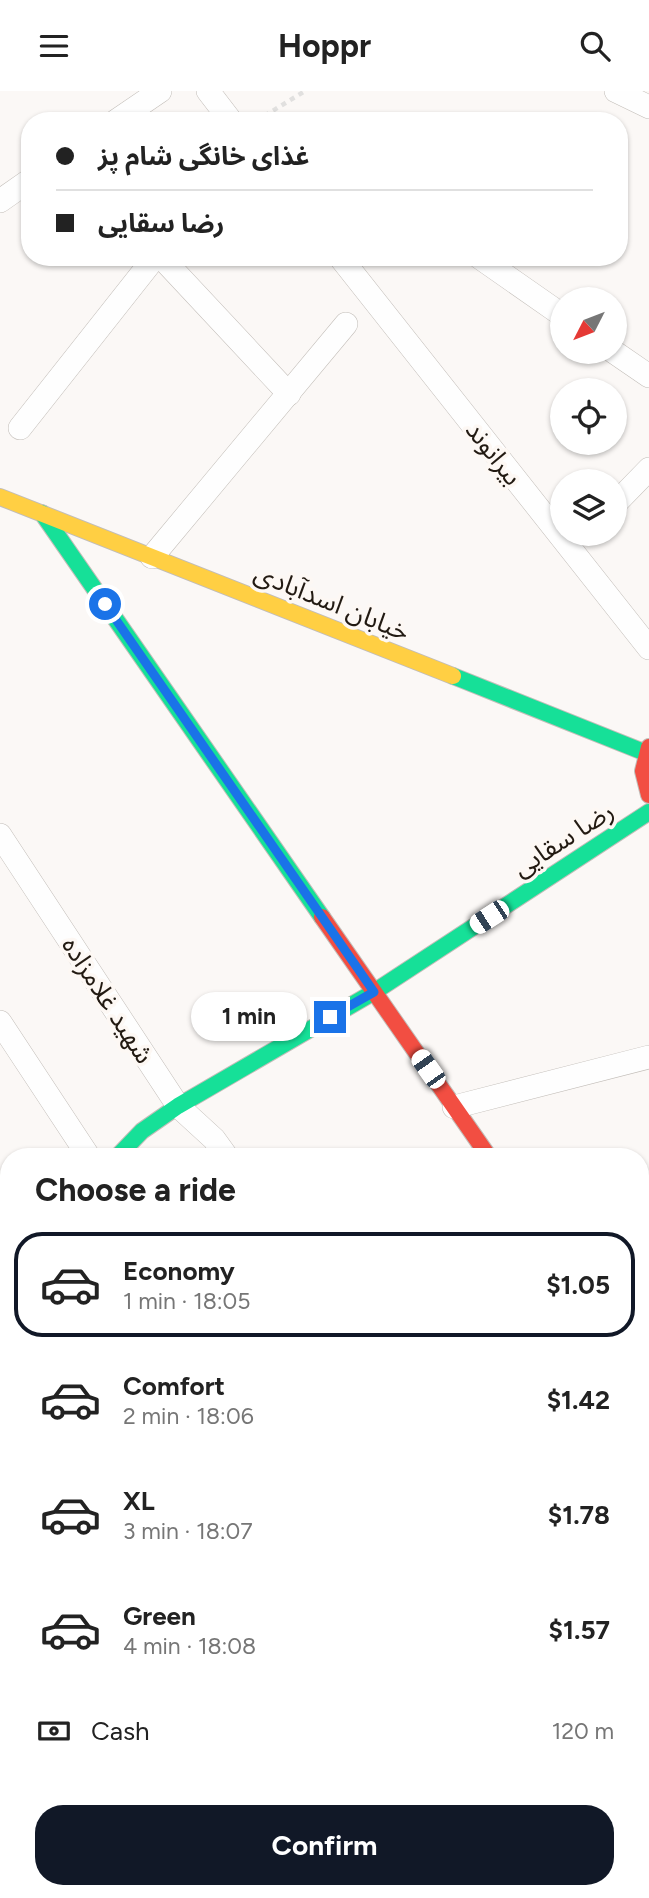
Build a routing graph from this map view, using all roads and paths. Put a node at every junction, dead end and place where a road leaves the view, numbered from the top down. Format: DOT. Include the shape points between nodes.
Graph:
graph roads {
  1 [pos="160,91"];
  2 [pos="208,91"];
  3 [pos="305,91"];
  4 [pos="616,91"];
  5 [pos="649,107"];
  6 [pos="129,112"];
  7 [pos="224,112"];
  8 [pos="271,112"];
  9 [pos="21,186"];
  10 [pos="1,198"];
  11 [pos="148,266"];
  12 [pos="169,266"];
  13 [pos="348,266"];
  14 [pos="492,266"];
  15 [pos="550,307"];
  16 [pos="346,324"];
  17 [pos="627,361"];
  18 [pos="649,376"];
  19 [pos="289,394"];
  20 [pos="20,428"];
  21 [pos="649,469"];
  22 [pos="627,492"];
  23 [pos="0,497"];
  24 [pos="550,507"];
  25 [pos="42,513"];
  26 [pos="582,546"];
  27 [pos="152,557"];
  28 [pos="649,648"];
  29 [pos="647,750"];
  30 [pos="649,795"];
  31 [pos="649,813"];
  32 [pos="0,835"];
  33 [pos="374,992"];
  34 [pos="0,1022"];
  35 [pos="649,1057"];
  36 [pos="178,1106"];
  37 [pos="454,1107"];
  38 [pos="83,1148"];
  39 [pos="126,1148"];
  40 [pos="220,1148"];
  41 [pos="483,1148"];
  1 -- 6 [label="street"];
  2 -- 7 [label="street"];
  3 -- 8 [label="path"];
  4 -- 5 [label="street"];
  9 -- 10 [label="street"];
  11 -- 20 [label="street"];
  12 -- 19 [label="street"];
  13 -- 24 [label="street, بیرانوند"];
  14 -- 15 [label="street"];
  16 -- 19 [label="street"];
  17 -- 18 [label="street"];
  19 -- 27 [label="street"];
  21 -- 22 [label="street"];
  23 -- 25 [label="street, خیابان اسدآبادی"];
  25 -- 27 [label="street, خیابان اسدآبادی"];
  25 -- 33 [label="street"];
  26 -- 28 [label="street, بیرانوند"];
  27 -- 29 [label="street, خیابان اسدآبادی"];
  29 -- 30 [label="street" via="643,772"];
  31 -- 33 [label="street, رضا سقایی"];
  32 -- 36 [label="street, شهید غلامزاده"];
  33 -- 36 [label="street, رضا سقایی"];
  33 -- 37 [label="street"];
  34 -- 38 [label="street"];
  35 -- 37 [label="street"];
  36 -- 39 [label="street, رضا سقایی"];
  36 -- 40 [label="street, شهید غلامزاده"];
  37 -- 41 [label="street"];
}
